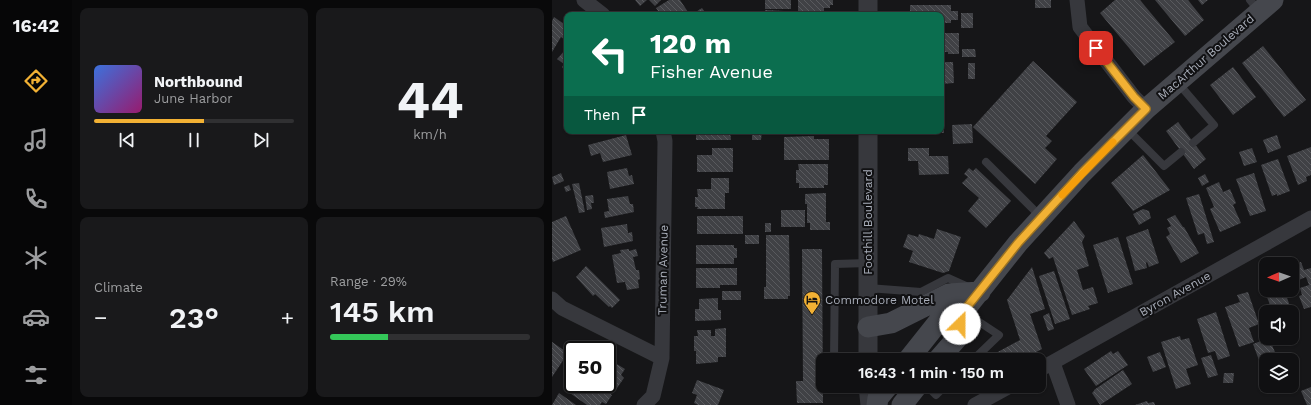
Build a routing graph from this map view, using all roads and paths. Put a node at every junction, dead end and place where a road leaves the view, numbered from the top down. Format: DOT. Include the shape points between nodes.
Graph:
graph roads {
  1 [pos="584,0"];
  2 [pos="868,0"];
  3 [pos="1077,0"];
  4 [pos="1260,4"];
  5 [pos="599,12"];
  6 [pos="868,12"];
  7 [pos="1177,83"];
  8 [pos="1146,109"];
  9 [pos="1127,128"];
  10 [pos="664,134"];
  11 [pos="868,134"];
  12 [pos="1193,142"];
  13 [pos="1181,152"];
  14 [pos="986,162"];
  15 [pos="1041,218"];
  16 [pos="1311,218"];
  17 [pos="868,263"];
  18 [pos="868,288"];
  19 [pos="980,292"];
  20 [pos="552,299"];
  21 [pos="963,312"];
  22 [pos="868,327"];
  23 [pos="834,353"];
  24 [pos="868,353"];
  25 [pos="913,353"];
  26 [pos="944,353"];
  27 [pos="980,353"];
  28 [pos="662,358"];
  29 [pos="1053,363"];
  30 [pos="1046,366"];
  31 [pos="911,393"];
  32 [pos="997,393"];
  33 [pos="644,405"];
  34 [pos="902,405"];
  35 [pos="975,405"];
  36 [pos="1068,405"];
  1 -- 5 [label="street"];
  2 -- 6 [label="street"];
  3 -- 8 [label="street" via="1080,27"];
  4 -- 7 [label="main road, MacArthur Boulevard"];
  7 -- 8 [label="main road, MacArthur Boulevard"];
  7 -- 12 [label="lane" via="1214,125"];
  8 -- 9 [label="main road, MacArthur Boulevard"];
  9 -- 13 [label="lane" via="1164,166"];
  9 -- 15 [label="main road, MacArthur Boulevard"];
  10 -- 28 [label="street, Truman Avenue"];
  11 -- 17 [label="street, Foothill Boulevard"];
  14 -- 15 [label="lane"];
  15 -- 19 [label="main road, MacArthur Boulevard"];
  16 -- 29 [label="street, Byron Avenue"];
  17 -- 18 [label="street, Foothill Boulevard"];
  17 -- 23 [label="lane" via="835,264"];
  18 -- 19 [label="lane" via="921,292 948,278"];
  18 -- 22 [label="street, Foothill Boulevard"];
  19 -- 21 [label="main road, MacArthur Boulevard"];
  19 -- 22 [label="main road" via="949,294 891,323"];
  20 -- 28 [label="street" via="562,308"];
  21 -- 25 [label="main road" via="939,320"];
  21 -- 26 [label="main road, MacArthur Boulevard" via="958,337"];
  21 -- 27 [label="lane" via="999,335"];
  22 -- 24 [label="street, Foothill Boulevard"];
  28 -- 33 [label="street, Truman Avenue" via="653,396"];
  29 -- 30 [label="street, Byron Avenue"];
  29 -- 36 [label="street"];
  31 -- 34 [label="main road"];
  32 -- 35 [label="street"];
}
